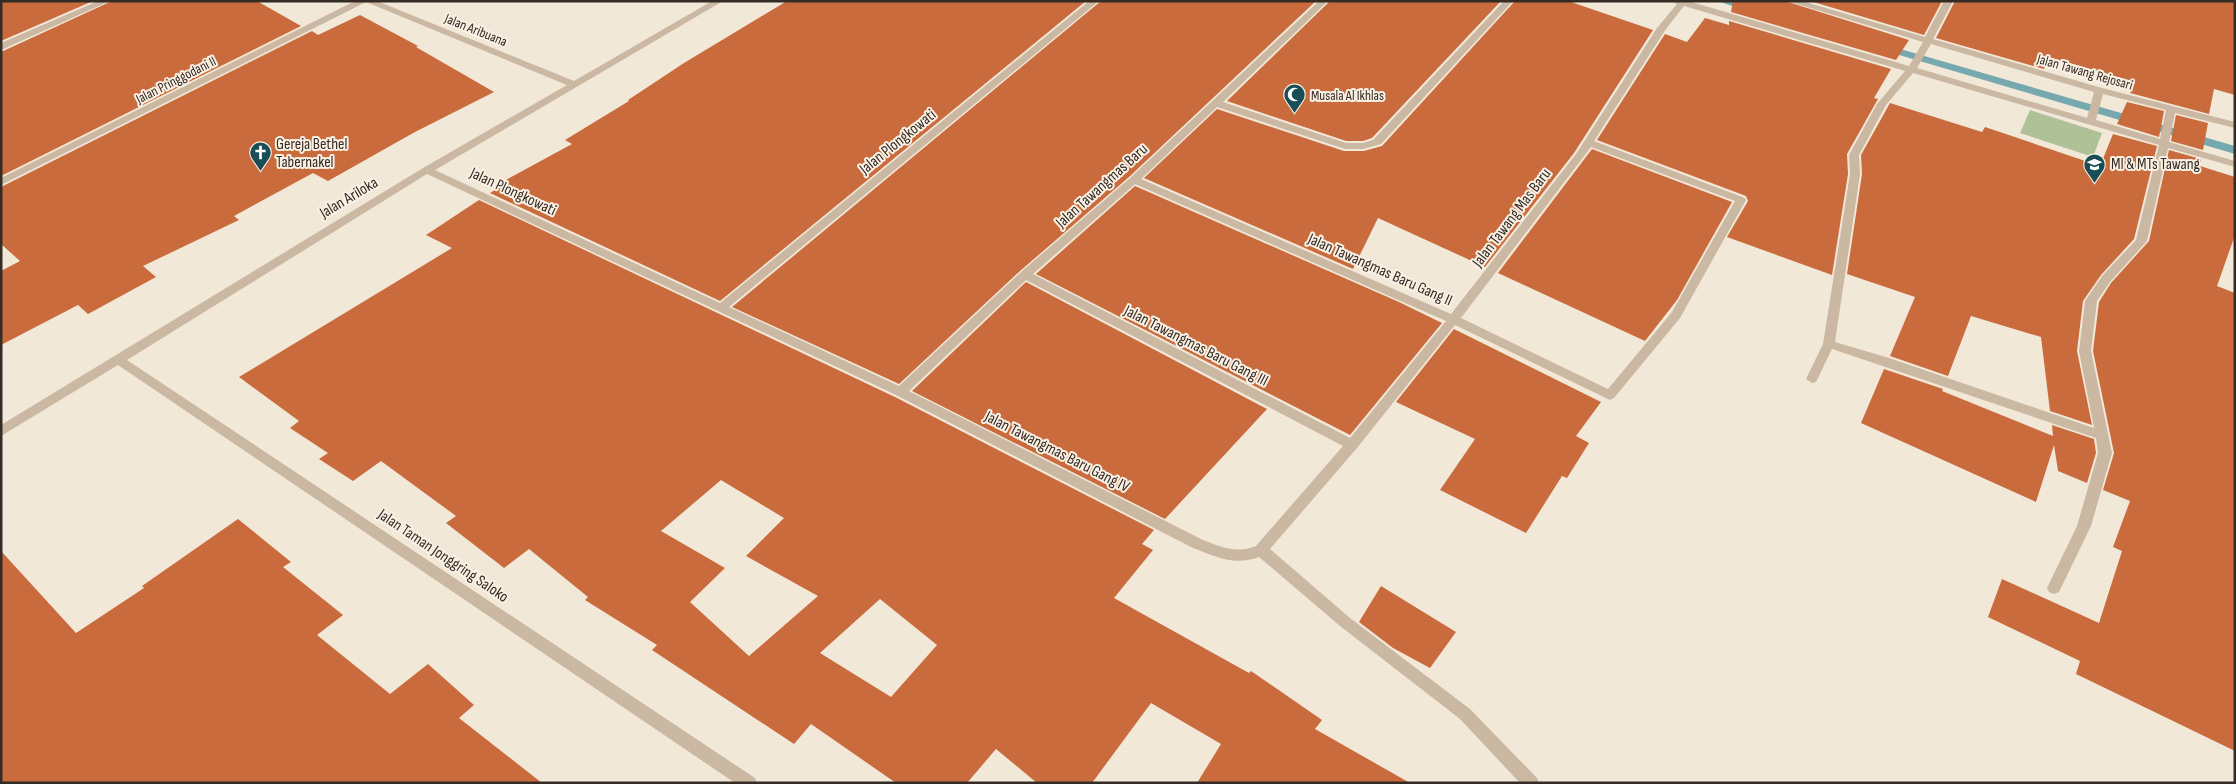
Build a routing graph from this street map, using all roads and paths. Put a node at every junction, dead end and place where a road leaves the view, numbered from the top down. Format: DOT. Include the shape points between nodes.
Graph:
graph roads {
  1 [pos="106,1"];
  2 [pos="362,1"];
  3 [pos="369,1"];
  4 [pos="719,1"];
  5 [pos="1095,1"];
  6 [pos="1324,1"];
  7 [pos="1509,1"];
  8 [pos="1791,1"];
  9 [pos="1949,1"];
  10 [pos="1681,2"];
  11 [pos="1927,44"];
  12 [pos="1,47"];
  13 [pos="1914,66"];
  14 [pos="573,84"];
  15 [pos="2098,93"];
  16 [pos="1216,103"];
  17 [pos="2171,112"];
  18 [pos="2092,118"];
  19 [pos="2235,125"];
  20 [pos="2165,139"];
  21 [pos="1588,142"];
  22 [pos="2235,164"];
  23 [pos="427,170"];
  24 [pos="1134,180"];
  25 [pos="1,182"];
  26 [pos="1025,275"];
  27 [pos="722,307"];
  28 [pos="1452,320"];
  29 [pos="1829,344"];
  30 [pos="117,359"];
  31 [pos="1812,379"];
  32 [pos="900,392"];
  33 [pos="1,431"];
  34 [pos="2103,436"];
  35 [pos="1352,445"];
  36 [pos="1261,550"];
  37 [pos="2054,588"];
  38 [pos="750,783"];
  39 [pos="1531,783"];
  1 -- 12 [label="street"];
  2 -- 25 [label="street, Jalan Pringgodani II"];
  3 -- 14 [label="street, Jalan Aribuana"];
  4 -- 14 [label="street, Jalan Ariloka"];
  5 -- 27 [label="street, Jalan Plongkowati"];
  6 -- 16 [label="street, Jalan Tawangmas Baru"];
  7 -- 16 [label="street" via="1377,142 1345,146"];
  8 -- 11 [label="street, Jalan Tawang Rejosari"];
  9 -- 11 [label="street"];
  10 -- 13 [label="street"];
  10 -- 21 [label="street, Jalan Tawang Mas Baru"];
  11 -- 13 [label="street"];
  11 -- 15 [label="street, Jalan Tawang Rejosari"];
  13 -- 18 [label="street"];
  13 -- 29 [label="street" via="1882,104 1854,156 1855,174"];
  14 -- 23 [label="street, Jalan Ariloka"];
  15 -- 17 [label="street, Jalan Tawang Rejosari"];
  15 -- 18 [label="street"];
  16 -- 24 [label="street, Jalan Tawangmas Baru"];
  17 -- 19 [label="street, Jalan Tawang Rejosari"];
  17 -- 20 [label="street"];
  18 -- 20 [label="street"];
  20 -- 22 [label="street"];
  20 -- 34 [label="street" via="2141,241 2106,279 2091,301 2085,351"];
  21 -- 28 [label="street, Jalan Tawang Mas Baru"];
  21 -- 28 [label="street, Jalan Tawangmas Baru Gang II" via="1741,200 1676,315 1610,395"];
  23 -- 27 [label="street, Jalan Plongkowati"];
  23 -- 30 [label="street, Jalan Ariloka"];
  24 -- 26 [label="street, Jalan Tawangmas Baru"];
  24 -- 28 [label="street, Jalan Tawangmas Baru Gang II"];
  26 -- 32 [label="street, Jalan Tawangmas Baru"];
  26 -- 35 [label="street, Jalan Tawangmas Baru Gang III"];
  27 -- 32 [label="street, Jalan Plongkowati"];
  28 -- 35 [label="street, Jalan Tawang Mas Baru"];
  29 -- 31 [label="street"];
  29 -- 34 [label="street"];
  30 -- 33 [label="street, Jalan Ariloka"];
  30 -- 38 [label="street, Jalan Taman Jonggring Saloko"];
  32 -- 36 [label="street, Jalan Tawangmas Baru Gang IV" via="1198,544 1230,556 1248,556"];
  34 -- 37 [label="street" via="2105,453 2084,526"];
  35 -- 36 [label="street, Jalan Tawang Mas Baru"];
  36 -- 39 [label="street" via="1345,622 1465,714"];
}
